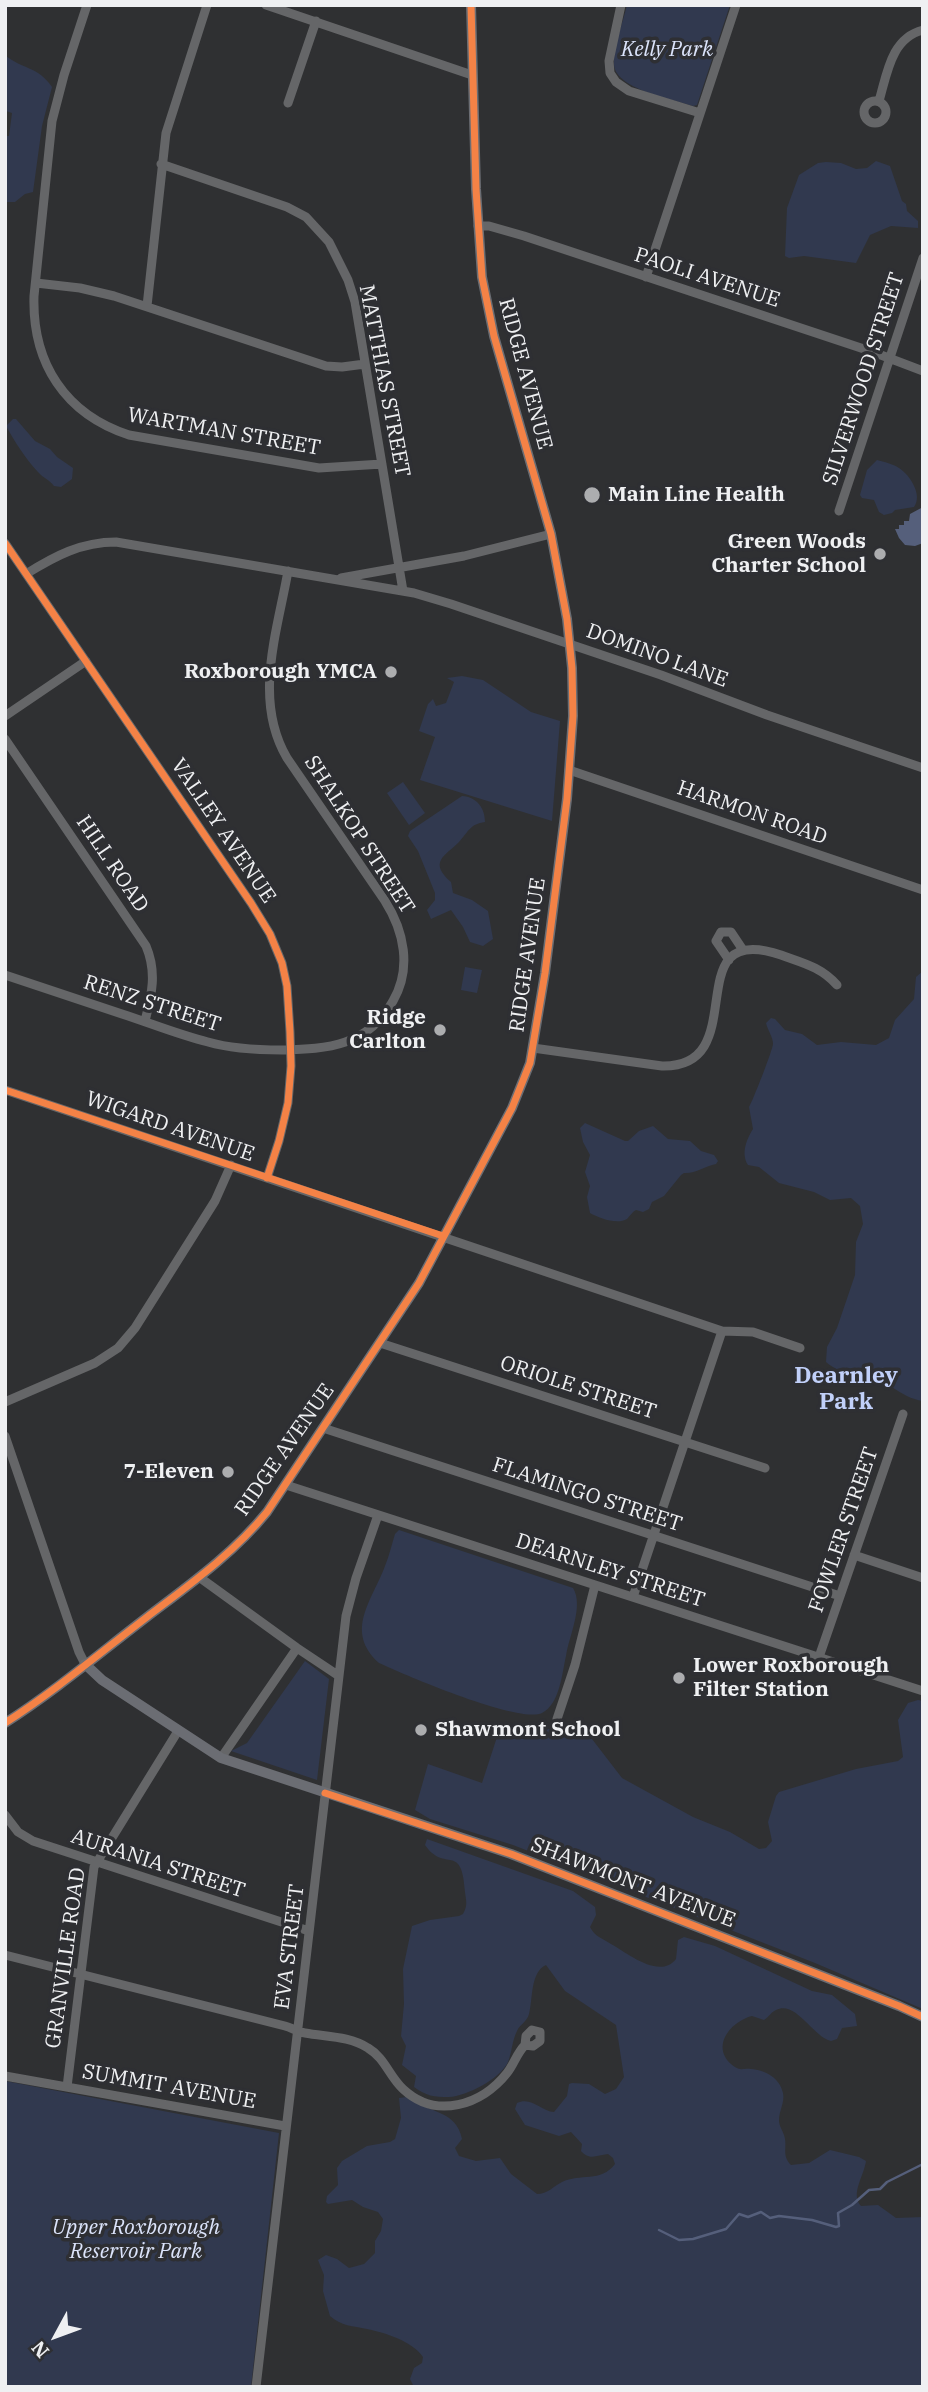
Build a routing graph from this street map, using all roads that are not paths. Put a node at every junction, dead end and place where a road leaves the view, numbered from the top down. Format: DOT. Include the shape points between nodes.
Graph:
graph roads {
  1 [pos="87,5"];
  2 [pos="207,5"];
  3 [pos="266,5"];
  4 [pos="471,5"];
  5 [pos="621,5"];
  6 [pos="736,5"];
  7 [pos="316,22"];
  8 [pos="923,30"];
  9 [pos="472,75"];
  10 [pos="878,101"];
  11 [pos="288,103"];
  12 [pos="700,113"];
  13 [pos="161,164"];
  14 [pos="478,226"];
  15 [pos="923,258"];
  16 [pos="646,277"];
  17 [pos="36,283"];
  18 [pos="147,306"];
  19 [pos="889,358"];
  20 [pos="365,364"];
  21 [pos="923,371"];
  22 [pos="382,464"];
  23 [pos="839,511"];
  24 [pos="551,534"];
  25 [pos="5,543"];
  26 [pos="399,567"];
  27 [pos="288,572"];
  28 [pos="26,574"];
  29 [pos="335,579"];
  30 [pos="403,591"];
  31 [pos="570,644"];
  32 [pos="86,661"];
  33 [pos="5,716"];
  34 [pos="5,739"];
  35 [pos="923,768"];
  36 [pos="569,770"];
  37 [pos="923,890"];
  38 [pos="743,950"];
  39 [pos="729,960"];
  40 [pos="5,975"];
  41 [pos="837,985"];
  42 [pos="145,1021"];
  43 [pos="533,1048"];
  44 [pos="291,1049"];
  45 [pos="5,1090"];
  46 [pos="231,1165"];
  47 [pos="267,1178"];
  48 [pos="443,1237"];
  49 [pos="722,1331"];
  50 [pos="380,1343"];
  51 [pos="800,1348"];
  52 [pos="5,1402"];
  53 [pos="903,1414"];
  54 [pos="323,1428"];
  55 [pos="5,1436"];
  56 [pos="685,1441"];
  57 [pos="7,1449"];
  58 [pos="765,1468"];
  59 [pos="286,1485"];
  60 [pos="378,1515"];
  61 [pos="654,1535"];
  62 [pos="854,1555"];
  63 [pos="199,1577"];
  64 [pos="923,1578"];
  65 [pos="595,1585"];
  66 [pos="839,1596"];
  67 [pos="633,1597"];
  68 [pos="297,1648"];
  69 [pos="819,1657"];
  70 [pos="85,1664"];
  71 [pos="339,1676"];
  72 [pos="923,1691"];
  73 [pos="556,1719"];
  74 [pos="5,1723"];
  75 [pos="178,1731"];
  76 [pos="221,1758"];
  77 [pos="325,1793"];
  78 [pos="5,1815"];
  79 [pos="96,1862"];
  80 [pos="309,1931"];
  81 [pos="5,1955"];
  82 [pos="80,1974"];
  83 [pos="923,2017"];
  84 [pos="297,2030"];
  85 [pos="525,2045"];
  86 [pos="5,2076"];
  87 [pos="66,2087"];
  88 [pos="285,2126"];
  89 [pos="256,2387"];
  1 -- 17 [label="street, WARTMAN STREET" via="52,121"];
  2 -- 13 [label="street" via="169,122"];
  3 -- 7 [label="street"];
  4 -- 9 [label="main road, RIDGE AVENUE"];
  5 -- 12 [label="street" via="609,60 613,77 629,91"];
  6 -- 12 [label="street"];
  7 -- 9 [label="street"];
  7 -- 11 [label="street"];
  8 -- 10 [label="street" via="898,45"];
  9 -- 14 [label="main road, RIDGE AVENUE"];
  12 -- 16 [label="street"];
  13 -- 18 [label="street"];
  13 -- 20 [label="street, MATTHIAS STREET" via="287,206 315,225 329,242 352,292"];
  14 -- 16 [label="street, PAOLI AVENUE" via="501,229"];
  14 -- 24 [label="main road, RIDGE AVENUE" via="491,324"];
  15 -- 19 [label="street, SILVERWOOD STREET" via="915,297"];
  16 -- 19 [label="street, PAOLI AVENUE"];
  17 -- 18 [label="street" via="86,289"];
  17 -- 22 [label="street, WARTMAN STREET" via="34,319 46,365 69,398 109,428 140,438 305,466"];
  18 -- 20 [label="street" via="326,366"];
  19 -- 21 [label="street, PAOLI AVENUE"];
  19 -- 23 [label="street, SILVERWOOD STREET"];
  20 -- 22 [label="street, MATTHIAS STREET"];
  22 -- 26 [label="street, MATTHIAS STREET"];
  24 -- 26 [label="street, DOMINO LANE"];
  24 -- 31 [label="main road, RIDGE AVENUE"];
  25 -- 28 [label="street, VALLEY AVENUE"];
  26 -- 29 [label="street, DOMINO LANE"];
  26 -- 30 [label="street, MATTHIAS STREET"];
  27 -- 28 [label="street, DOMINO LANE" via="111,542 72,549"];
  27 -- 29 [label="street, DOMINO LANE"];
  27 -- 44 [label="street, SHALKOP STREET" via="269,686 273,726 287,758 391,910 401,934 404,959 397,993 371,1027 334,1046"];
  28 -- 32 [label="street, VALLEY AVENUE"];
  29 -- 30 [label="street, DOMINO LANE"];
  30 -- 31 [label="street, DOMINO LANE"];
  31 -- 35 [label="street, DOMINO LANE"];
  31 -- 36 [label="main road, RIDGE AVENUE" via="574,702"];
  32 -- 33 [label="street"];
  32 -- 44 [label="street, VALLEY AVENUE" via="269,931 286,980"];
  34 -- 42 [label="street, HILL ROAD" via="146,946 153,974"];
  36 -- 37 [label="street, HARMON ROAD"];
  36 -- 43 [label="main road, RIDGE AVENUE"];
  38 -- 39 [label="street"];
  38 -- 39 [label="street" via="731,932 721,932 716,941"];
  38 -- 41 [label="street" via="768,951 816,967"];
  39 -- 43 [label="street" via="719,976 710,1039 683,1063 662,1066"];
  40 -- 42 [label="street, RENZ STREET"];
  42 -- 44 [label="street, RENZ STREET" via="226,1046"];
  43 -- 48 [label="main road, RIDGE AVENUE" via="519,1093"];
  44 -- 47 [label="street, VALLEY AVENUE" via="285,1115"];
  45 -- 46 [label="street, WIGARD AVENUE"];
  46 -- 47 [label="street, WIGARD AVENUE"];
  46 -- 52 [label="street" via="215,1201 118,1348 95,1363"];
  47 -- 48 [label="street, WIGARD AVENUE"];
  48 -- 49 [label="street, WIGARD AVENUE"];
  48 -- 50 [label="main road, RIDGE AVENUE"];
  49 -- 51 [label="street, WIGARD AVENUE" via="753,1332"];
  49 -- 56 [label="street"];
  50 -- 54 [label="main road, RIDGE AVENUE"];
  50 -- 56 [label="street, ORIOLE STREET"];
  53 -- 62 [label="street, FOWLER STREET"];
  54 -- 59 [label="main road, RIDGE AVENUE"];
  54 -- 61 [label="street, FLAMINGO STREET"];
  55 -- 57 [label="street"];
  56 -- 58 [label="street, ORIOLE STREET"];
  56 -- 61 [label="street"];
  57 -- 70 [label="street"];
  59 -- 60 [label="street, DEARNLEY STREET"];
  59 -- 63 [label="main road, RIDGE AVENUE" via="253,1529"];
  60 -- 65 [label="street, DEARNLEY STREET"];
  60 -- 71 [label="street, EVA STREET" via="349,1603"];
  61 -- 66 [label="street, FLAMINGO STREET"];
  61 -- 67 [label="street"];
  62 -- 64 [label="street"];
  62 -- 66 [label="street, FOWLER STREET"];
  63 -- 68 [label="street"];
  63 -- 70 [label="main road, RIDGE AVENUE"];
  65 -- 67 [label="street, DEARNLEY STREET"];
  65 -- 73 [label="street"];
  66 -- 69 [label="street, FOWLER STREET"];
  67 -- 69 [label="street, DEARNLEY STREET"];
  68 -- 71 [label="street"];
  68 -- 76 [label="street"];
  69 -- 72 [label="street, DEARNLEY STREET"];
  70 -- 74 [label="main road, RIDGE AVENUE"];
  70 -- 75 [label="main road, SHAWMONT AVENUE"];
  71 -- 77 [label="street, EVA STREET"];
  75 -- 76 [label="main road, SHAWMONT AVENUE"];
  75 -- 79 [label="street, GRANVILLE ROAD"];
  76 -- 77 [label="main road, SHAWMONT AVENUE"];
  77 -- 80 [label="street, EVA STREET"];
  77 -- 83 [label="main road, SHAWMONT AVENUE" via="511,1854"];
  78 -- 79 [label="street, AURANIA STREET" via="27,1839"];
  79 -- 80 [label="street, AURANIA STREET"];
  79 -- 82 [label="street, GRANVILLE ROAD"];
  80 -- 84 [label="street, EVA STREET"];
  81 -- 82 [label="street"];
  82 -- 84 [label="street"];
  82 -- 87 [label="street, GRANVILLE ROAD"];
  84 -- 85 [label="street" via="345,2038 371,2049 409,2094 451,2107 489,2090"];
  84 -- 88 [label="street, EVA STREET"];
  86 -- 87 [label="street, SUMMIT AVENUE"];
  87 -- 88 [label="street, SUMMIT AVENUE"];
  88 -- 89 [label="street, EVA STREET"];
}
